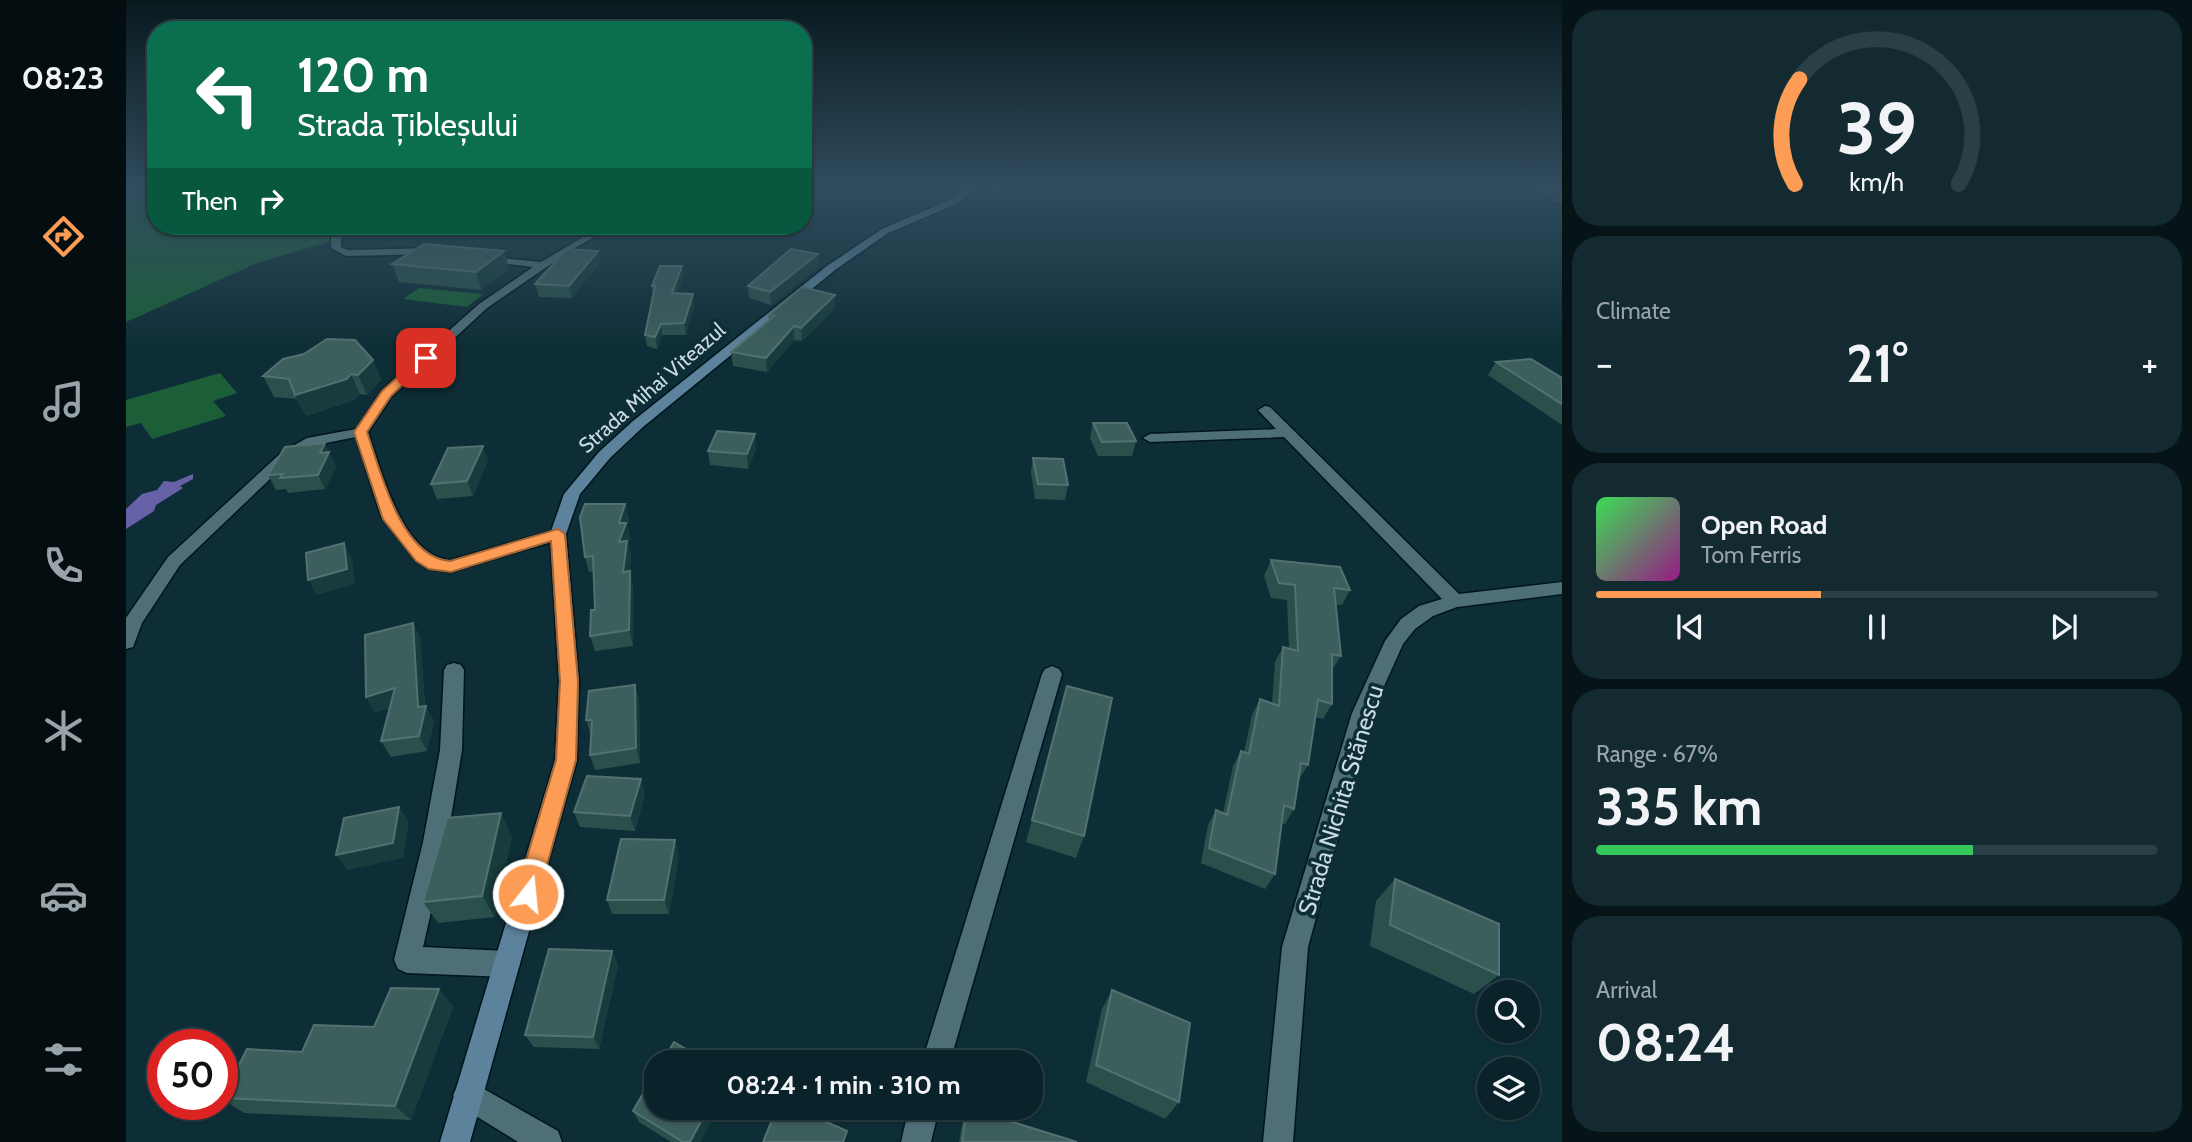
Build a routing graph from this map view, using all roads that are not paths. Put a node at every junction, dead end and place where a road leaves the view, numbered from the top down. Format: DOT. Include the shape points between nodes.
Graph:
graph roads {
  1 [pos="336,241"];
  2 [pos="580,241"];
  3 [pos="869,241"];
  4 [pos="452,254"];
  5 [pos="477,257"];
  6 [pos="542,265"];
  7 [pos="1265,410"];
  8 [pos="361,432"];
  9 [pos="1287,433"];
  10 [pos="1150,438"];
  11 [pos="558,534"];
  12 [pos="1562,588"];
  13 [pos="1455,601"];
  14 [pos="126,642"];
  15 [pos="454,670"];
  16 [pos="1052,674"];
  17 [pos="507,964"];
  18 [pos="939,1050"];
  19 [pos="468,1095"];
  20 [pos="921,1120"];
  21 [pos="455,1142"];
  22 [pos="547,1142"];
  23 [pos="916,1142"];
  24 [pos="1278,1142"];
  1 -- 4 [label="street" via="336,248 346,253 426,250"];
  2 -- 6 [label="street"];
  3 -- 11 [label="main road, Strada Mihai Viteazul" via="641,422 573,492"];
  5 -- 6 [label="street"];
  6 -- 8 [label="street" via="483,306 387,393"];
  7 -- 9 [label="street"];
  8 -- 11 [label="street" via="388,516 422,557 435,565 451,566"];
  8 -- 14 [label="street" via="312,441 287,455 174,561 133,622"];
  9 -- 10 [label="street"];
  9 -- 13 [label="street"];
  11 -- 17 [label="main road, Strada Mihai Viteazul" via="569,681 566,760"];
  12 -- 13 [label="street, Strada Nichita Stănescu"];
  13 -- 24 [label="street, Strada Nichita Stănescu" via="1426,611 1408,624 1395,640 1362,713 1295,947"];
  15 -- 17 [label="street" via="451,750 407,960"];
  16 -- 18 [label="street"];
  17 -- 19 [label="main road, Strada Mihai Viteazul"];
  19 -- 21 [label="main road, Strada Mihai Viteazul"];
  19 -- 22 [label="street"];
  20 -- 23 [label="street"];
}
